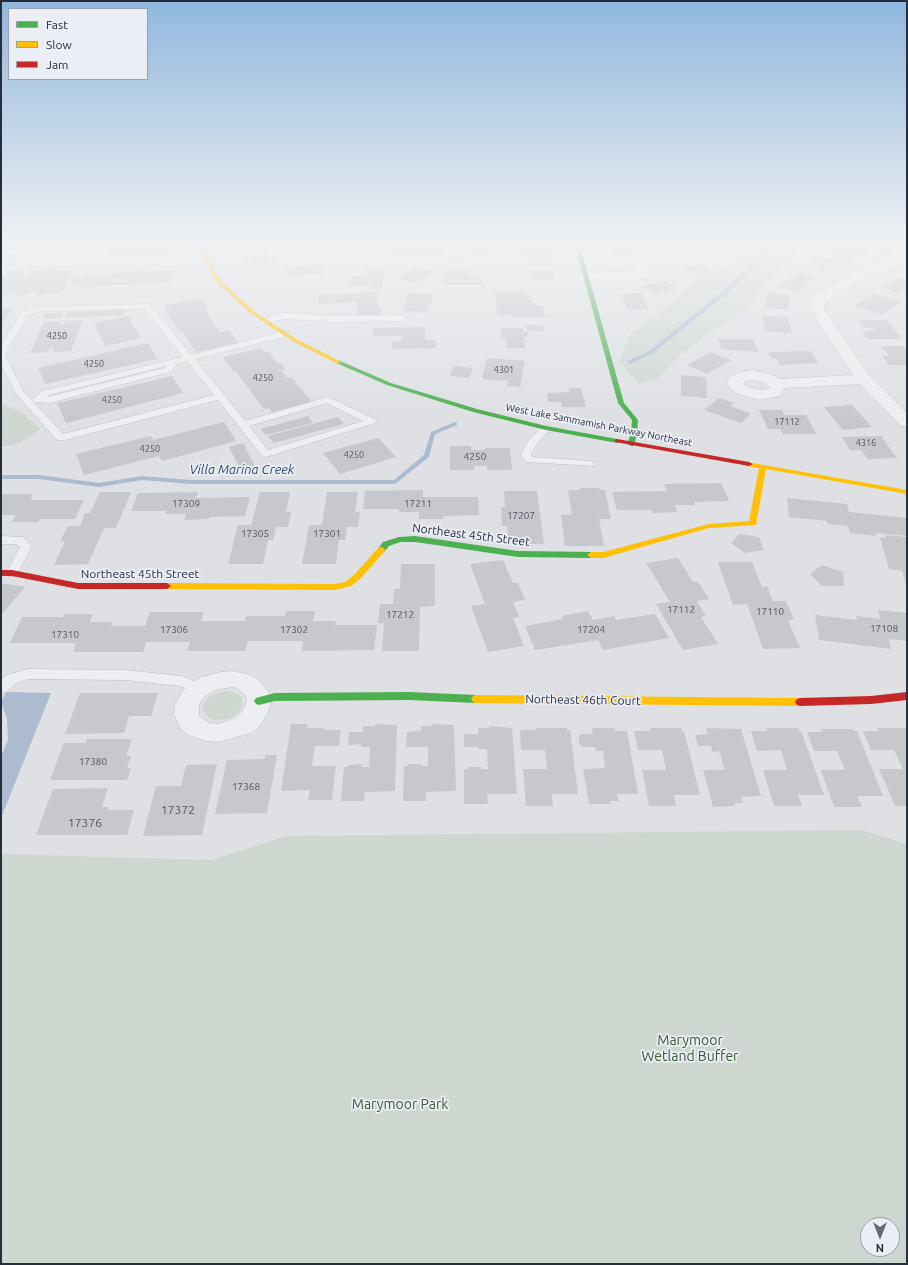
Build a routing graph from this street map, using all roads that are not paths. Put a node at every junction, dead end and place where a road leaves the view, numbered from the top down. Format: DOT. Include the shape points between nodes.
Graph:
graph roads {
  1 [pos="240,301"];
  2 [pos="592,301"];
  3 [pos="818,301"];
  4 [pos="403,318"];
  5 [pos="264,321"];
  6 [pos="285,334"];
  7 [pos="190,358"];
  8 [pos="864,379"];
  9 [pos="776,384"];
  10 [pos="220,396"];
  11 [pos="33,401"];
  12 [pos="907,422"];
  13 [pos="243,425"];
  14 [pos="546,428"];
  15 [pos="631,444"];
  16 [pos="591,464"];
  17 [pos="763,467"];
  18 [pos="907,492"];
  19 [pos="1,540"];
  20 [pos="7,573"];
  21 [pos="1,688"];
  22 [pos="199,689"];
  23 [pos="907,696"];
  24 [pos="259,701"];
  1 -- 5 [label="street, West Lake Sammamish Parkway Northeast"];
  2 -- 15 [label="street" via="621,404 635,420"];
  3 -- 8 [label="street" via="817,309"];
  4 -- 5 [label="lane" via="333,319 284,316"];
  5 -- 6 [label="street, West Lake Sammamish Parkway Northeast"];
  6 -- 7 [label="lane"];
  6 -- 14 [label="street, West Lake Sammamish Parkway Northeast" via="327,357 389,384 475,411"];
  7 -- 10 [label="lane"];
  7 -- 11 [label="lane" via="46,393"];
  7 -- 11 [label="lane" via="147,306 39,309 24,314 1,355 20,393"];
  8 -- 9 [label="street"];
  8 -- 12 [label="street"];
  10 -- 11 [label="lane" via="62,438"];
  10 -- 13 [label="lane"];
  13 -- 13 [label="lane" via="266,454 372,421 328,400"];
  14 -- 15 [label="street, West Lake Sammamish Parkway Northeast"];
  14 -- 16 [label="lane" via="527,452 526,456 530,460"];
  15 -- 17 [label="street, West Lake Sammamish Parkway Northeast"];
  17 -- 18 [label="street, West Lake Sammamish Parkway Northeast"];
  17 -- 20 [label="street, Northeast 45th Street" via="753,523 709,526 603,555 518,554 415,539 399,540 386,544 348,584 334,587 78,586"];
  19 -- 20 [label="lane" via="18,540 26,546"];
  21 -- 22 [label="lane" via="12,679 28,674 125,675 182,681"];
  22 -- 24 [label="street" via="221,680 243,681 252,686"];
  22 -- 24 [label="street" via="191,696 186,714 190,722 207,732 219,733 242,726 251,719"];
  23 -- 24 [label="street, Northeast 46th Court" via="829,702 476,699 408,696 275,697"];
}
